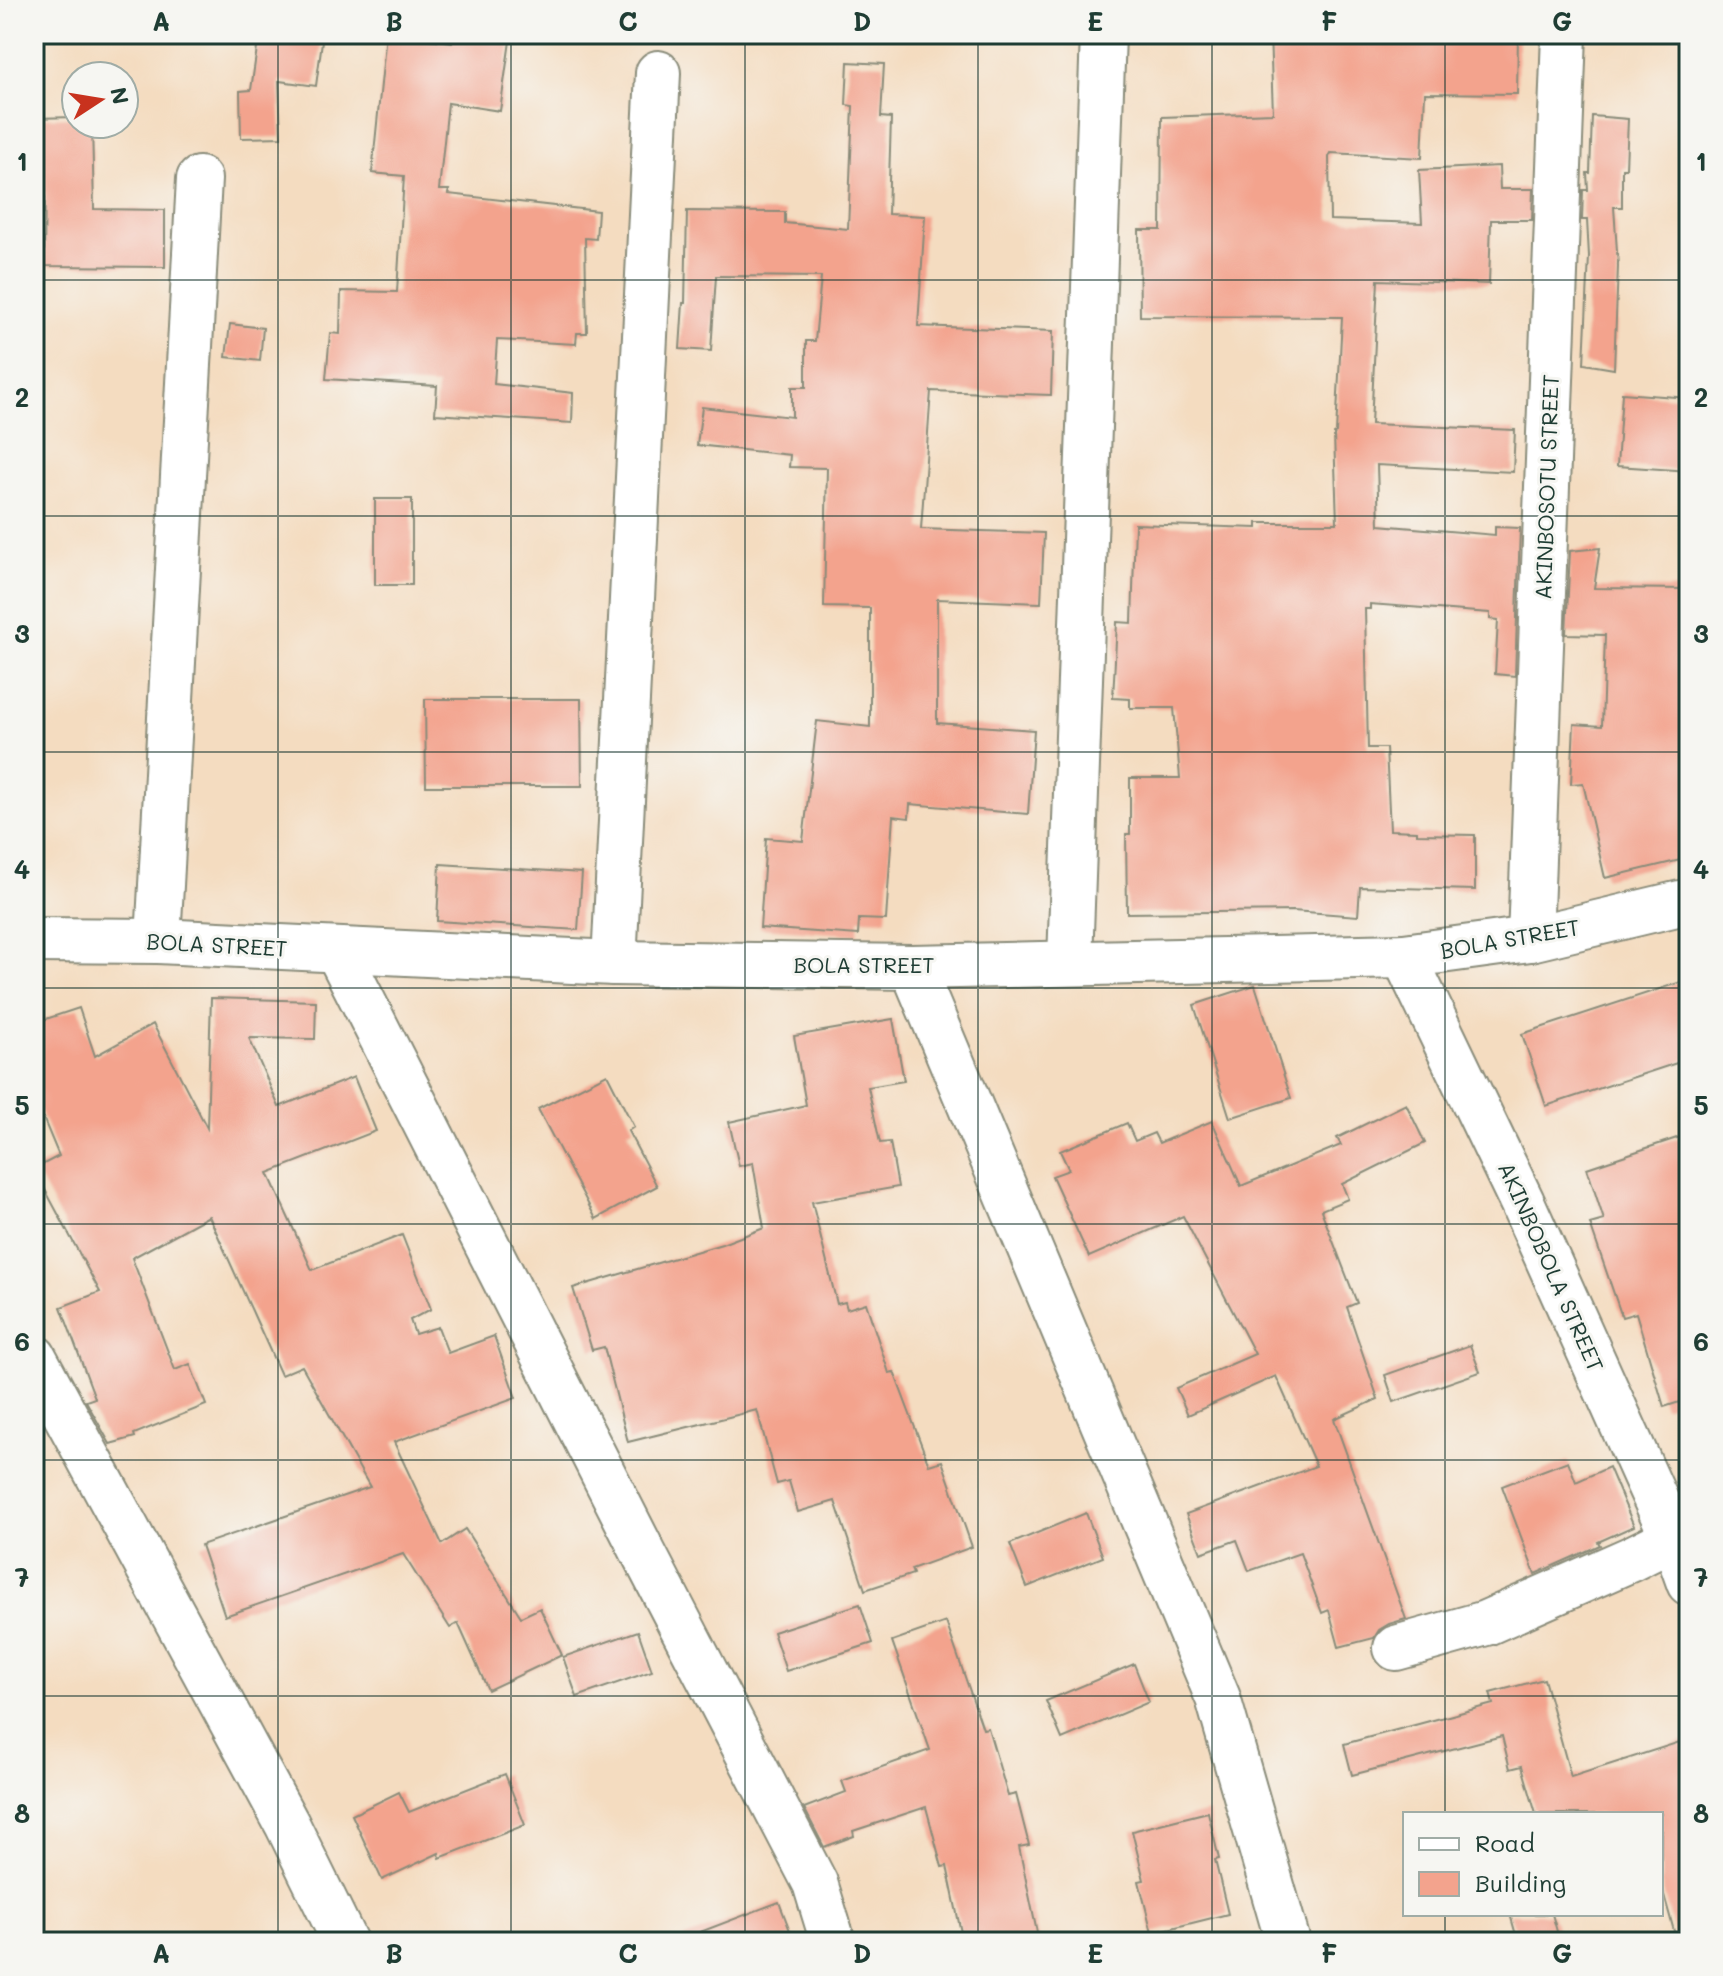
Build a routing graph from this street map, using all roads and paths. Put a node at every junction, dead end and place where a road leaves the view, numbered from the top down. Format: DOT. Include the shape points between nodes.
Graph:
graph roads {
  1 [pos="1103,34"];
  2 [pos="1564,34"];
  3 [pos="658,73"];
  4 [pos="199,179"];
  5 [pos="1689,901"];
  6 [pos="1530,939"];
  7 [pos="34,940"];
  8 [pos="158,941"];
  9 [pos="337,950"];
  10 [pos="1404,956"];
  11 [pos="1070,961"];
  12 [pos="614,963"];
  13 [pos="912,967"];
  14 [pos="34,1357"];
  15 [pos="1681,1536"];
  16 [pos="1689,1583"];
  17 [pos="1396,1648"];
  18 [pos="345,1942"];
  19 [pos="833,1942"];
  20 [pos="1288,1942"];
  1 -- 11 [label="street"];
  2 -- 6 [label="street, AKINBOSOTU STREET"];
  3 -- 12 [label="street"];
  4 -- 8 [label="street"];
  5 -- 6 [label="street, BOLA STREET"];
  6 -- 10 [label="street, BOLA STREET"];
  7 -- 8 [label="street, BOLA STREET"];
  8 -- 9 [label="street, BOLA STREET"];
  9 -- 12 [label="street, BOLA STREET"];
  9 -- 19 [label="street" via="815,1883"];
  10 -- 11 [label="street, BOLA STREET"];
  10 -- 15 [label="street, AKINBOBOLA STREET"];
  11 -- 13 [label="street, BOLA STREET"];
  12 -- 13 [label="street, BOLA STREET"];
  13 -- 20 [label="street" via="1218,1698"];
  14 -- 18 [label="street" via="287,1824"];
  15 -- 16 [label="street, AKINBOBOLA STREET"];
  15 -- 17 [label="street" via="1486,1623"];
}
